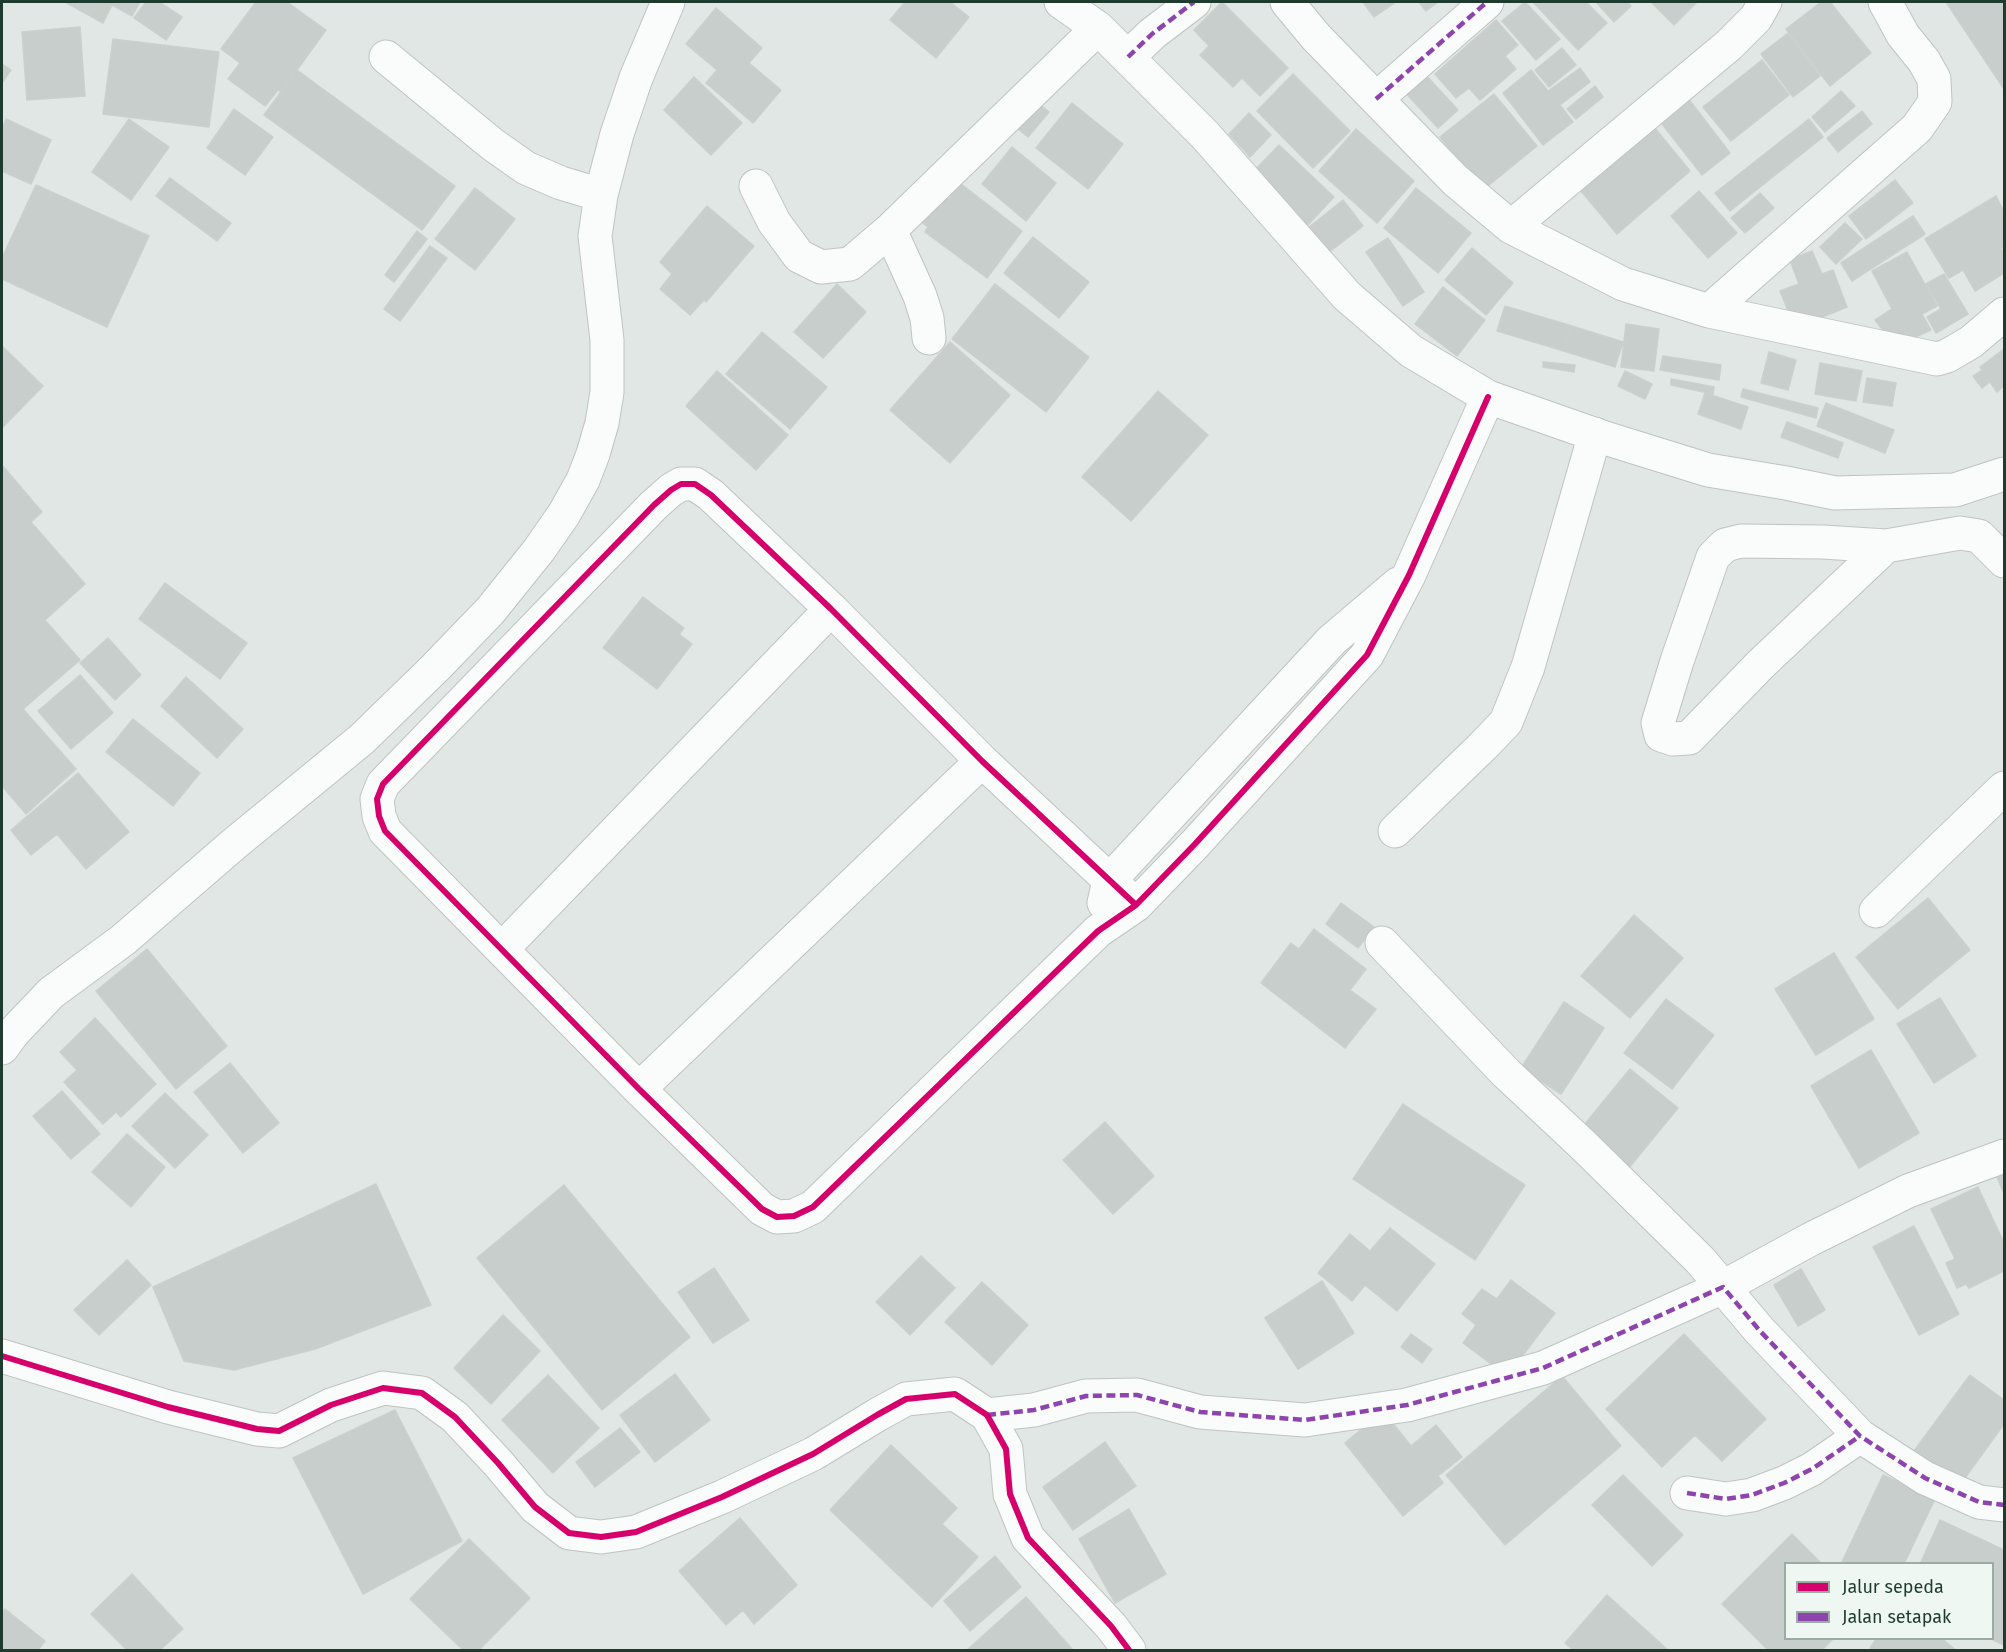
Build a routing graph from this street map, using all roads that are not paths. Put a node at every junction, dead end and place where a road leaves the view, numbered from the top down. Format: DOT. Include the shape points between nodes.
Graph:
graph roads {
  1 [pos="668,2"];
  2 [pos="1061,2"];
  3 [pos="1194,2"];
  4 [pos="1287,2"];
  5 [pos="1487,2"];
  6 [pos="1765,2"];
  7 [pos="1885,2"];
  8 [pos="1098,28"];
  9 [pos="386,57"];
  10 [pos="1128,57"];
  11 [pos="1376,99"];
  12 [pos="756,186"];
  13 [pos="601,195"];
  14 [pos="1511,227"];
  15 [pos="890,230"];
  16 [pos="1709,311"];
  17 [pos="2004,314"];
  18 [pos="929,338"];
  19 [pos="1488,397"];
  20 [pos="1595,434"];
  21 [pos="2004,474"];
  22 [pos="1835,493"];
  23 [pos="1823,542"];
  24 [pos="1886,546"];
  25 [pos="2004,561"];
  26 [pos="1408,575"];
  27 [pos="831,609"];
  28 [pos="982,761"];
  29 [pos="2004,788"];
  30 [pos="1395,831"];
  31 [pos="1109,881"];
  32 [pos="1136,905"];
  33 [pos="1876,912"];
  34 [pos="1098,932"];
  35 [pos="1383,943"];
  36 [pos="502,948"];
  37 [pos="2,1048"];
  38 [pos="639,1089"];
  39 [pos="2004,1156"];
  40 [pos="1723,1287"];
  41 [pos="2,1356"];
  42 [pos="987,1415"];
  43 [pos="1860,1436"];
  44 [pos="1687,1493"];
  45 [pos="2004,1505"];
  46 [pos="1129,1650"];
  1 -- 13 [label="street" via="636,78"];
  2 -- 8 [label="street"];
  3 -- 10 [label="street"];
  4 -- 11 [label="street"];
  5 -- 11 [label="street"];
  6 -- 14 [label="street" via="1756,18 1729,45"];
  7 -- 16 [label="street" via="1934,79 1935,102 1917,128"];
  8 -- 10 [label="street"];
  8 -- 15 [label="street"];
  9 -- 13 [label="street" via="526,168"];
  10 -- 19 [label="street" via="1205,135 1347,296 1411,351"];
  11 -- 14 [label="street" via="1455,180"];
  12 -- 15 [label="street" via="774,222 799,256 821,267 850,264"];
  13 -- 37 [label="street" via="595,236 607,340 607,392 602,423 583,480 539,550 490,611 362,739 123,940 51,993"];
  14 -- 16 [label="street" via="1623,284"];
  15 -- 18 [label="street" via="920,296"];
  16 -- 17 [label="street" via="1937,359 1971,342"];
  19 -- 20 [label="street"];
  19 -- 26 [label="street"];
  20 -- 22 [label="street" via="1708,470"];
  20 -- 30 [label="street" via="1528,667 1506,722"];
  21 -- 22 [label="street" via="1955,490"];
  22 -- 23 [label="street"];
  23 -- 24 [label="street"];
  23 -- 24 [label="street" via="1741,541 1725,545 1713,557 1658,723 1661,735 1689,738"];
  24 -- 25 [label="street" via="1960,532 1979,536"];
  26 -- 31 [label="street" via="1332,640"];
  26 -- 32 [label="street" via="1367,655"];
  27 -- 28 [label="street"];
  27 -- 36 [label="street"];
  27 -- 36 [label="street" via="711,495 695,484 681,484 654,505 382,784 377,799 385,831"];
  28 -- 31 [label="street"];
  28 -- 38 [label="street"];
  29 -- 33 [label="street"];
  31 -- 32 [label="street"];
  31 -- 34 [label="street"];
  32 -- 34 [label="street"];
  34 -- 38 [label="street" via="813,1207 794,1216 777,1217 762,1209"];
  35 -- 40 [label="street" via="1506,1073 1700,1260"];
  36 -- 38 [label="street"];
  39 -- 40 [label="street" via="1908,1191"];
  40 -- 42 [label="street" via="1543,1368 1407,1405 1305,1420 1200,1412 1137,1395 1086,1396 1034,1410"];
  40 -- 43 [label="street"];
  41 -- 42 [label="street" via="168,1407 279,1431 331,1405 383,1388 422,1393 455,1417 536,1507 569,1533 601,1537 636,1533 722,1497 813,1455 906,1400 955,1394"];
  42 -- 46 [label="street" via="1006,1449 1010,1494 1028,1538"];
  43 -- 44 [label="street" via="1812,1469 1752,1495 1726,1500"];
  43 -- 45 [label="street" via="1925,1478 1979,1502"];
}
